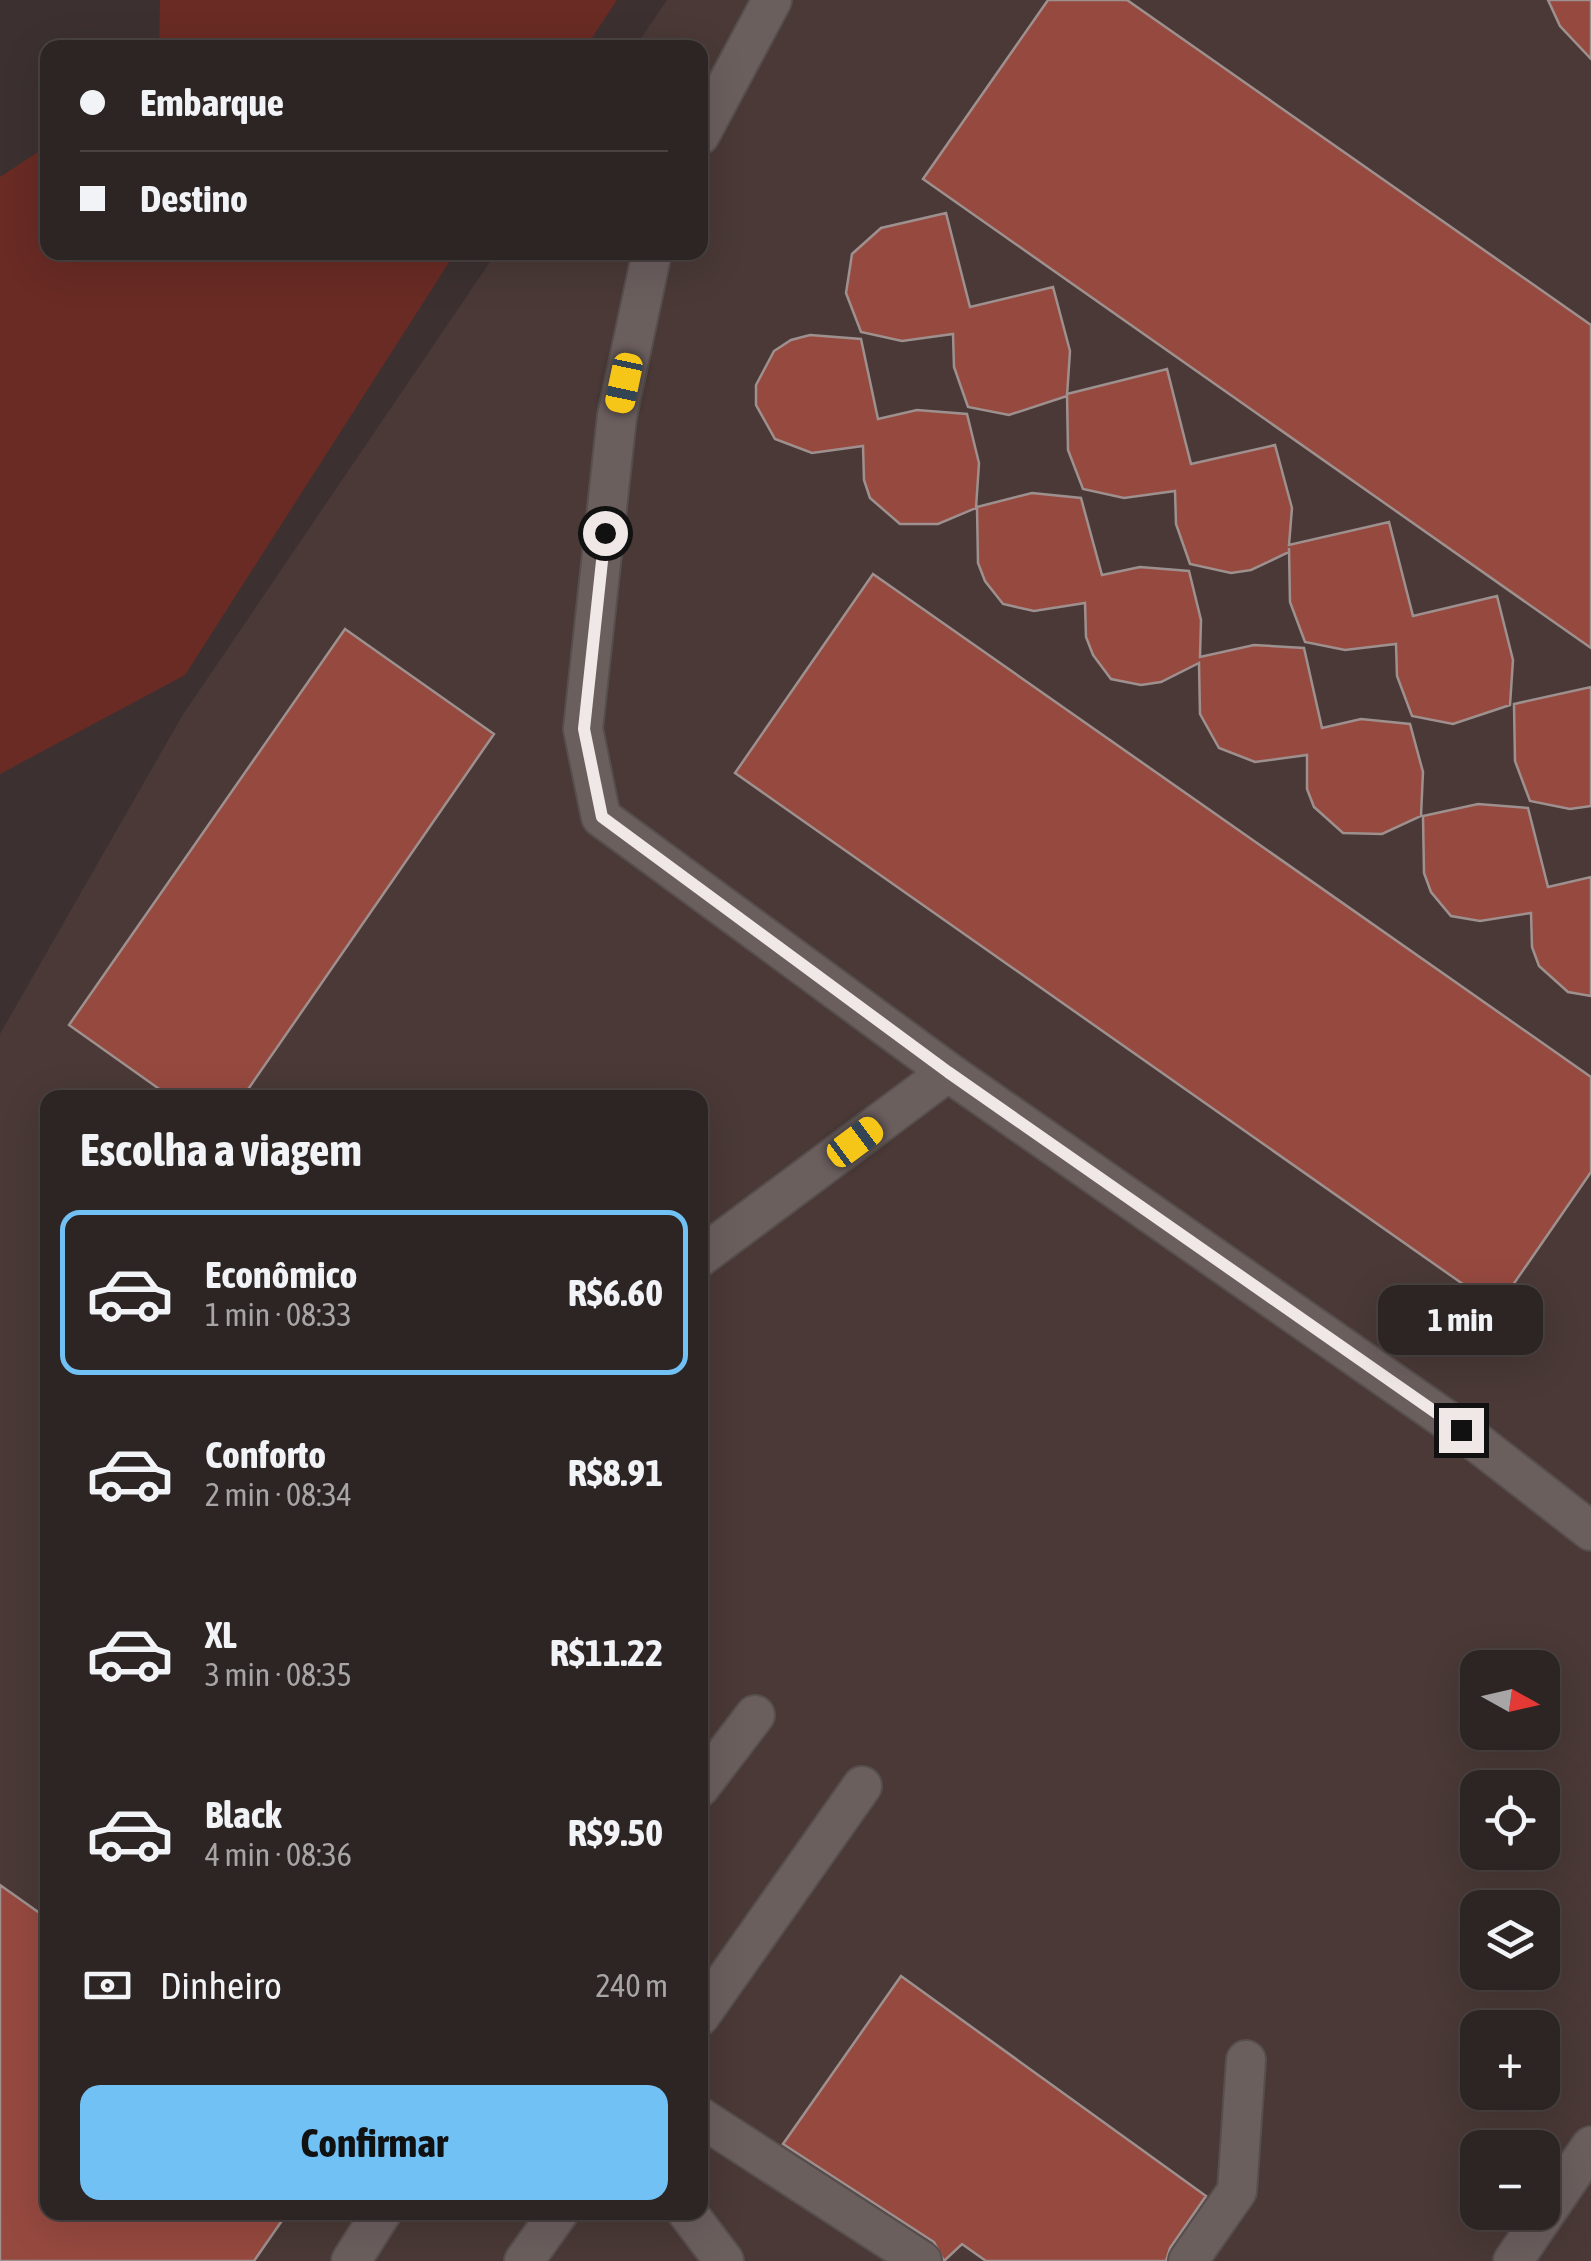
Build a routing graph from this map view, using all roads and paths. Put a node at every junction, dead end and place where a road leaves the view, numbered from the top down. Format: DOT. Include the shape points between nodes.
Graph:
graph roads {
  1 [pos="772,0"];
  2 [pos="708,120"];
  3 [pos="650,260"];
  4 [pos="948,1072"];
  5 [pos="708,1251"];
  6 [pos="1591,1531"];
  7 [pos="755,1715"];
  8 [pos="708,1777"];
  9 [pos="862,1786"];
  10 [pos="708,2005"];
  11 [pos="1246,2060"];
  12 [pos="708,2122"];
  13 [pos="1591,2146"];
  14 [pos="377,2220"];
  15 [pos="553,2220"];
  16 [pos="693,2220"];
  17 [pos="351,2261"];
  18 [pos="524,2261"];
  19 [pos="724,2261"];
  20 [pos="922,2261"];
  21 [pos="1188,2261"];
  22 [pos="1513,2261"];
  1 -- 2 [label="street"];
  3 -- 4 [label="street" via="617,416 584,729 602,817"];
  4 -- 5 [label="street"];
  4 -- 6 [label="street" via="1461,1430"];
  7 -- 8 [label="street"];
  9 -- 10 [label="street"];
  11 -- 21 [label="street" via="1237,2191"];
  12 -- 20 [label="street"];
  13 -- 22 [label="street"];
  14 -- 17 [label="street"];
  15 -- 18 [label="street"];
  16 -- 19 [label="street"];
}
